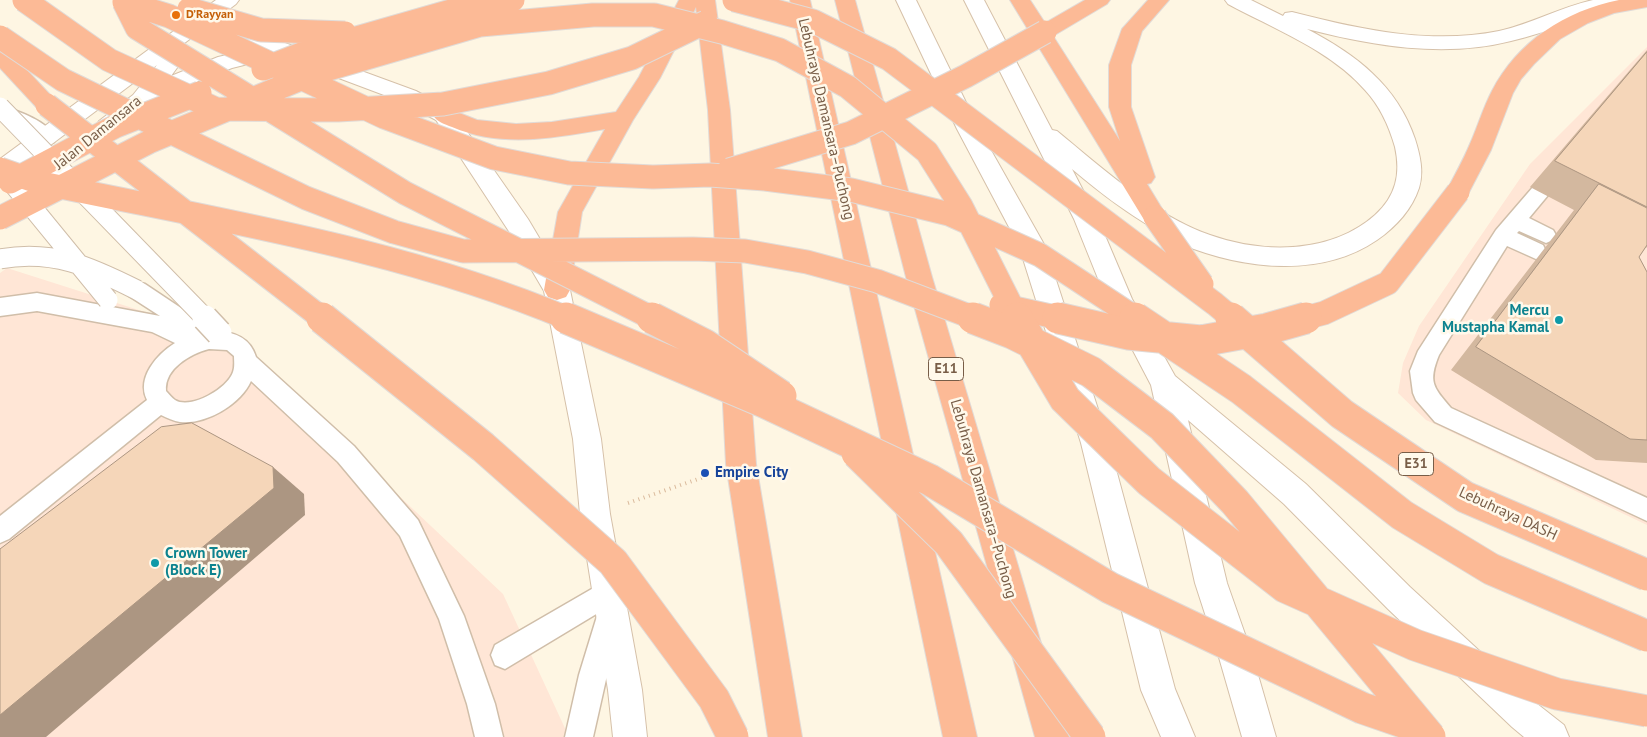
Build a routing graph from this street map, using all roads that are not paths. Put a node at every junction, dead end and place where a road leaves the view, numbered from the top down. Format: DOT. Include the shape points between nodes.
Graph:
graph roads {
  1 [pos="24,0"];
  2 [pos="166,0"];
  3 [pos="229,0"];
  4 [pos="513,0"];
  5 [pos="689,0"];
  6 [pos="705,0"];
  7 [pos="734,0"];
  8 [pos="744,0"];
  9 [pos="800,0"];
  10 [pos="846,0"];
  11 [pos="906,0"];
  12 [pos="974,0"];
  13 [pos="1020,0"];
  14 [pos="1072,0"];
  15 [pos="1100,0"];
  16 [pos="1160,0"];
  17 [pos="1235,0"];
  18 [pos="1248,0"];
  19 [pos="1617,0"];
  20 [pos="122,1"];
  21 [pos="1647,1"];
  22 [pos="202,20"];
  23 [pos="1045,32"];
  24 [pos="0,37"];
  25 [pos="282,49"];
  26 [pos="0,55"];
  27 [pos="141,100"];
  28 [pos="0,107"];
  29 [pos="0,112"];
  30 [pos="444,115"];
  31 [pos="623,118"];
  32 [pos="1042,132"];
  33 [pos="47,137"];
  34 [pos="1572,156"];
  35 [pos="0,169"];
  36 [pos="710,175"];
  37 [pos="0,187"];
  38 [pos="0,210"];
  39 [pos="1155,217"];
  40 [pos="0,218"];
  41 [pos="1509,228"];
  42 [pos="1541,243"];
  43 [pos="0,259"];
  44 [pos="877,281"];
  45 [pos="557,290"];
  46 [pos="108,300"];
  47 [pos="1215,304"];
  48 [pos="0,307"];
  49 [pos="211,338"];
  50 [pos="246,362"];
  51 [pos="1165,384"];
  52 [pos="160,403"];
  53 [pos="1647,510"];
  54 [pos="0,531"];
  55 [pos="1647,575"];
  56 [pos="611,601"];
  57 [pos="1647,636"];
  58 [pos="505,655"];
  59 [pos="1647,711"];
  60 [pos="488,737"];
  61 [pos="579,737"];
  62 [pos="630,737"];
  63 [pos="733,737"];
  64 [pos="785,737"];
  65 [pos="960,737"];
  66 [pos="1052,737"];
  67 [pos="1090,737"];
  68 [pos="1178,737"];
  69 [pos="1259,737"];
  70 [pos="1430,737"];
  71 [pos="1446,737"];
  72 [pos="1552,737"];
  1 -- 8 [label="highway, bridge" via="109,60 216,109 338,110 443,104 549,83 632,58 680,36"];
  2 -- 4 [label="highway, bridge" via="201,14 262,30 345,33 441,21"];
  3 -- 22 [label="main road, Jalan Damansara"];
  4 -- 37 [label="highway, bridge" via="465,7 304,53 116,126"];
  5 -- 31 [label="highway" via="649,78"];
  6 -- 64 [label="highway" via="719,110 741,464"];
  7 -- 47 [label="highway, bridge" via="813,21 889,59"];
  9 -- 65 [label="highway, Lebuhraya Damansara–Puchong"];
  10 -- 66 [label="highway, Lebuhraya Damansara–Puchong / E11" via="991,530"];
  11 -- 68 [label="main road" via="968,130 1032,246 1095,442 1158,690"];
  12 -- 32 [label="main road"];
  13 -- 39 [label="highway"];
  14 -- 23 [label="highway"];
  15 -- 23 [label="highway"];
  16 -- 39 [label="highway" via="1132,28 1120,65 1120,107"];
  17 -- 32 [label="main road" via="1341,58 1386,102 1407,150 1410,172 1405,193 1377,229 1350,246 1314,255 1272,257 1230,251 1189,238 1141,210"];
  18 -- 19 [label="main road" via="1286,16 1343,31 1398,41 1449,43 1497,38"];
  20 -- 36 [label="highway, bridge" via="169,16 384,117 494,158 569,173 653,177"];
  20 -- 67 [label="highway, bridge" via="137,28 405,193 705,345 837,434 949,543"];
  21 -- 44 [label="highway, bridge" via="1587,15 1558,29 1533,51 1511,75 1458,192 1388,283 1324,313 1267,329 1201,341 1128,334"];
  22 -- 25 [label="main road"];
  22 -- 27 [label="main road, Jalan Damansara"];
  22 -- 33 [label="main road, Jalan Damansara"];
  23 -- 36 [label="highway, bridge" via="966,76 851,133"];
  24 -- 44 [label="highway, bridge" via="63,80 306,198 394,232 463,250 693,248 745,251 807,262"];
  25 -- 27 [label="main road" via="226,62"];
  25 -- 30 [label="main road" via="408,96"];
  26 -- 63 [label="highway, bridge" via="47,105 483,447 614,562 714,700"];
  27 -- 38 [label="main road, Jalan Damansara"];
  28 -- 49 [label="lane, bridge"];
  29 -- 33 [label="lane"];
  30 -- 31 [label="highway" via="479,128 518,132"];
  30 -- 45 [label="main road" via="519,226"];
  31 -- 45 [label="highway" via="570,212"];
  32 -- 51 [label="main road" via="1086,219 1120,301"];
  33 -- 35 [label="main road, Jalan Damansara"];
  34 -- 41 [label="lane"];
  35 -- 46 [label="lane, bridge"];
  35 -- 71 [label="highway, bridge" via="36,182 359,250 518,298 764,402 930,480 1110,588 1362,708"];
  36 -- 57 [label="highway, bridge" via="860,192 948,214 1040,255 1241,389 1402,515 1491,569"];
  39 -- 47 [label="highway, bridge"];
  40 -- 59 [label="highway, bridge" via="149,142 315,73 480,25 593,14 654,15 722,32 780,50 848,87 927,152 961,206 1008,302 1064,399 1149,481 1284,587 1415,645 1530,685 1557,694"];
  41 -- 42 [label="lane"];
  41 -- 53 [label="lane" via="1429,351 1421,371 1424,393 1443,415"];
  43 -- 49 [label="lane, bridge" via="48,255 95,268 137,290"];
  44 -- 70 [label="highway, bridge" via="1012,333 1092,372 1162,426 1235,502"];
  45 -- 56 [label="main road" via="587,439 595,514"];
  47 -- 55 [label="highway, Lebuhraya DASH / E31, bridge" via="1342,414 1465,497"];
  48 -- 49 [label="lane" via="37,302 156,324"];
  49 -- 50 [label="lane" via="236,344"];
  49 -- 52 [label="lane" via="182,350 160,370 155,394"];
  50 -- 52 [label="lane" via="245,374 238,385 213,405 183,412"];
  50 -- 60 [label="lane" via="346,454 409,528 451,616 481,704"];
  51 -- 69 [label="main road" via="1211,583"];
  51 -- 72 [label="main road" via="1295,494 1398,598"];
  52 -- 54 [label="lane"];
  56 -- 58 [label="lane"];
  56 -- 61 [label="lane"];
  56 -- 62 [label="main road"];
}
